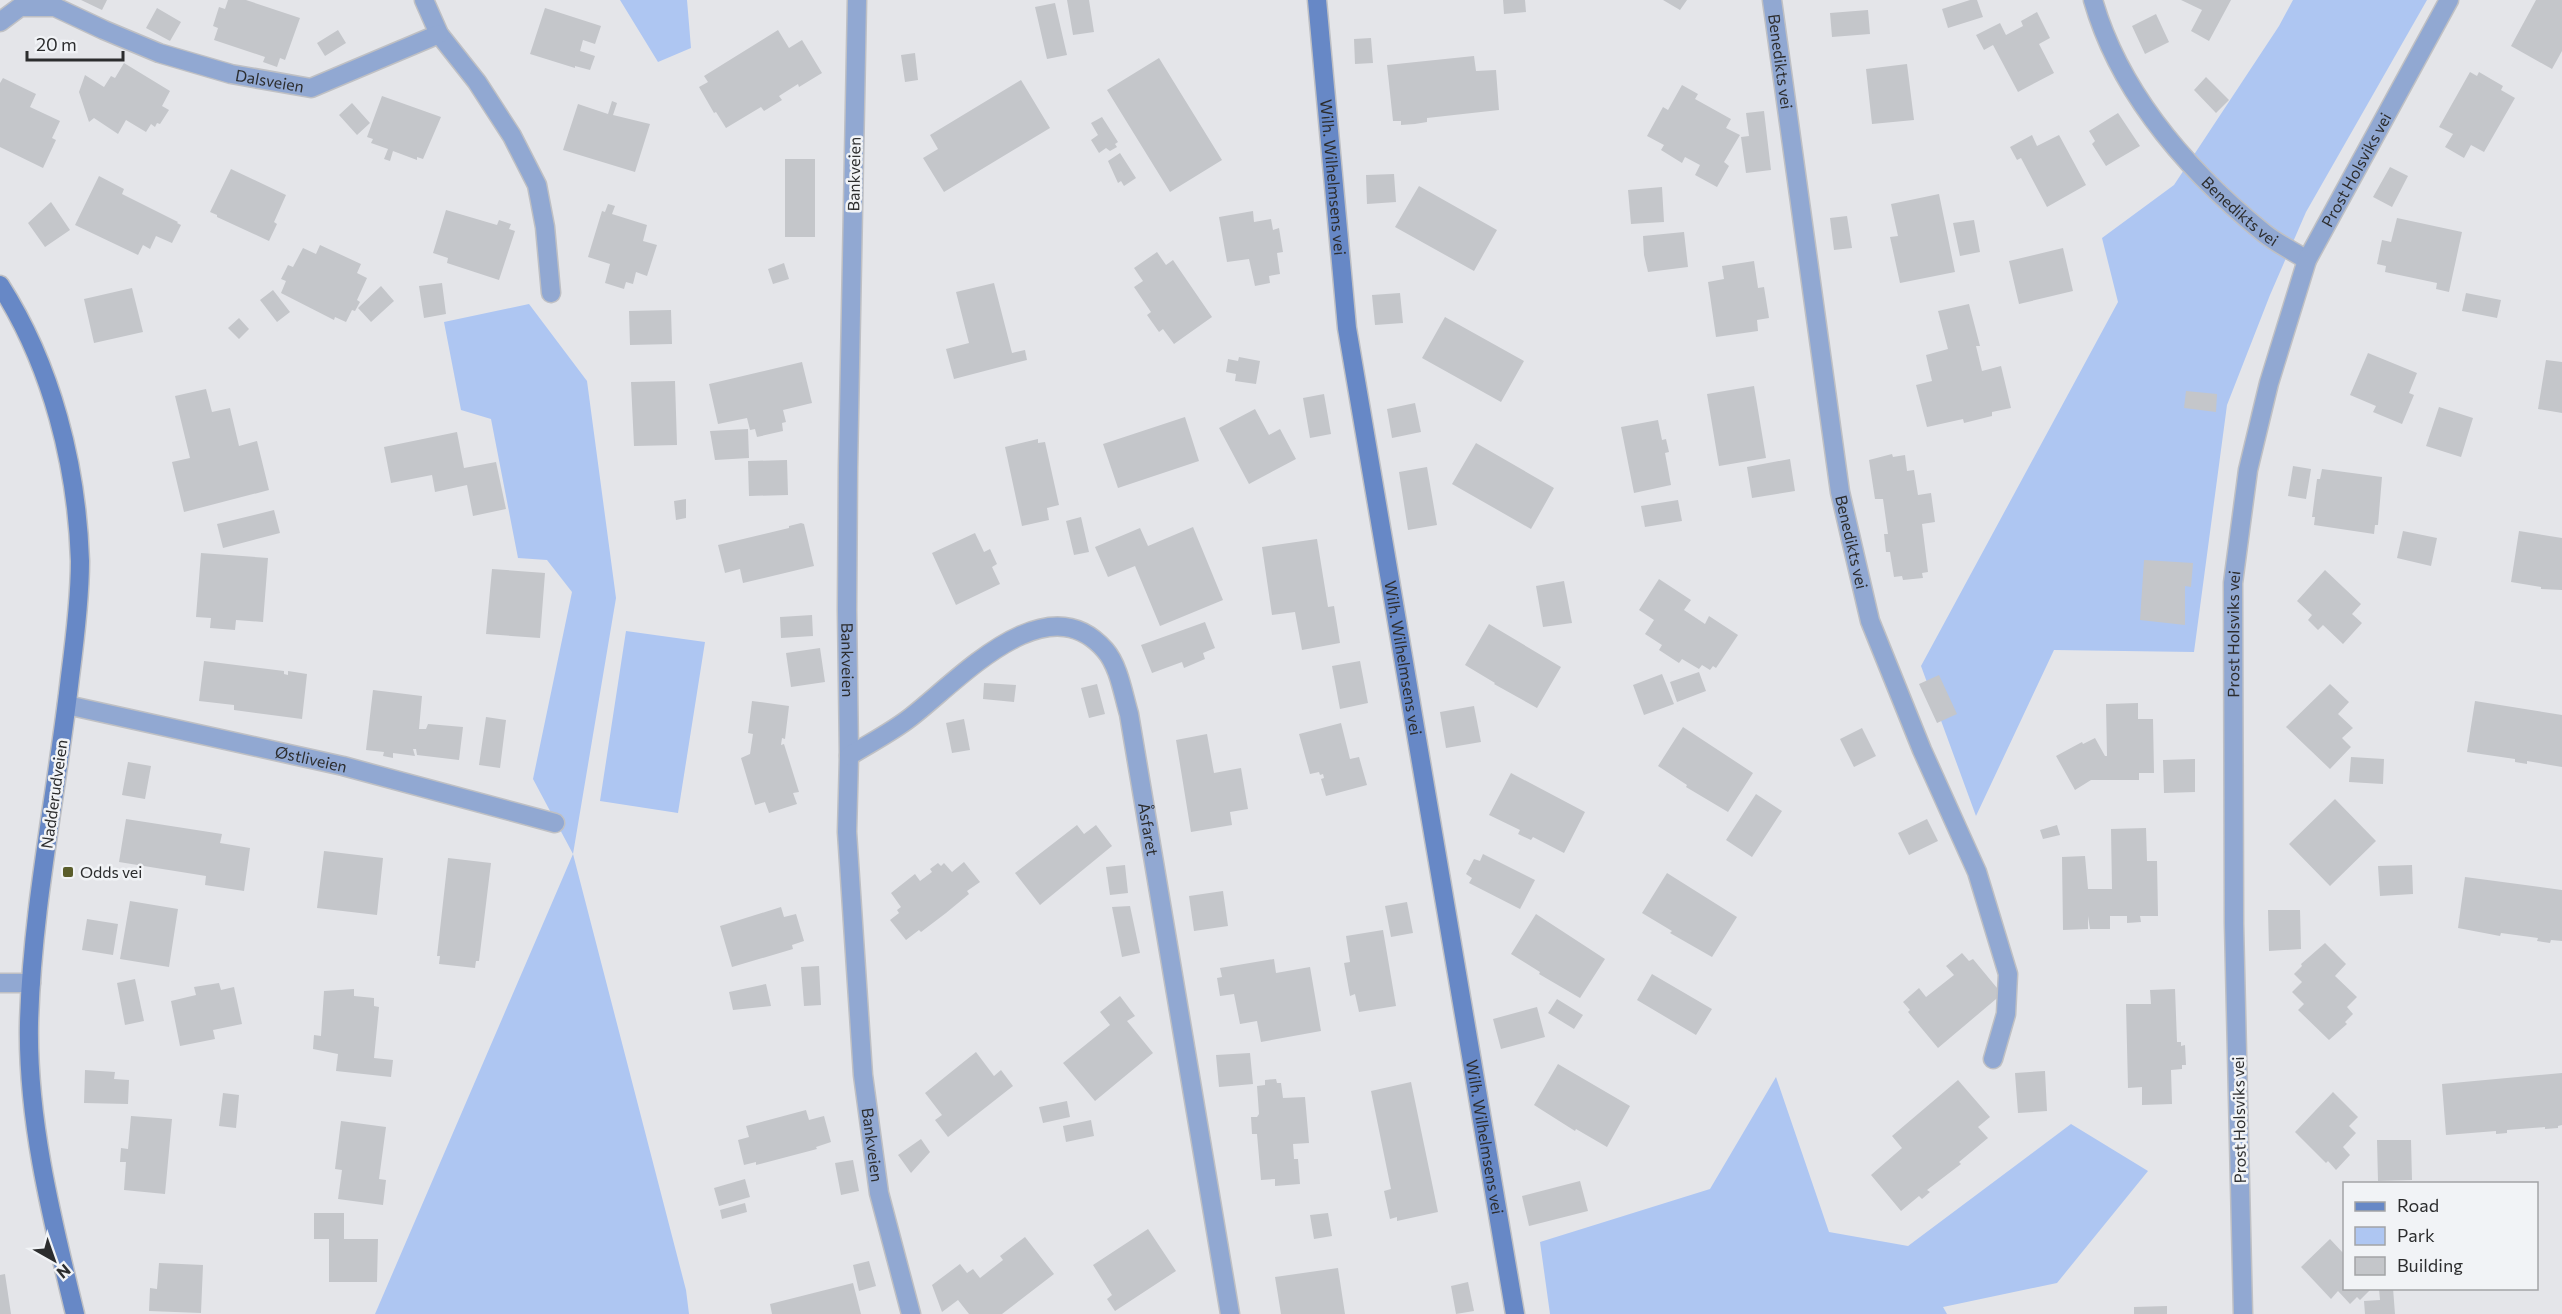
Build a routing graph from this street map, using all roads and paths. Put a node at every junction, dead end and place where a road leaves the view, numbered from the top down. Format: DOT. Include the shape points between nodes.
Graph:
graph roads {
  1 [pos="424,0"];
  2 [pos="857,0"];
  3 [pos="1317,0"];
  4 [pos="1772,0"];
  5 [pos="2093,0"];
  6 [pos="2449,0"];
  7 [pos="0,22"];
  8 [pos="440,34"];
  9 [pos="2307,260"];
  10 [pos="0,285"];
  11 [pos="552,293"];
  12 [pos="67,705"];
  13 [pos="849,756"];
  14 [pos="555,823"];
  15 [pos="0,983"];
  16 [pos="31,983"];
  17 [pos="1993,1059"];
  18 [pos="75,1314"];
  19 [pos="911,1314"];
  20 [pos="1230,1314"];
  21 [pos="1515,1314"];
  22 [pos="2244,1314"];
  1 -- 8 [label="street"];
  2 -- 13 [label="street, Bankveien" via="848,539"];
  3 -- 21 [label="street, Wilh. Wilhelmsens vei" via="1347,328"];
  4 -- 17 [label="street, Benedikts vei" via="1840,492 1870,621 1977,872 2008,974 2006,1014"];
  5 -- 9 [label="street, Benedikts vei" via="2115,58 2162,133 2195,170 2265,234"];
  6 -- 9 [label="street, Prost Holsviks vei"];
  7 -- 8 [label="street, Dalsveien" via="20,7 56,7 159,53 231,74 311,88"];
  8 -- 11 [label="street" via="512,136 537,185"];
  9 -- 22 [label="street, Prost Holsviks vei" via="2248,470 2233,583 2234,936"];
  10 -- 12 [label="street, Nadderudveien" via="41,367 70,465 80,564"];
  12 -- 14 [label="street, Østliveien" via="343,766"];
  12 -- 16 [label="street, Nadderudveien"];
  13 -- 19 [label="street, Bankveien" via="847,832 863,1075 879,1193"];
  13 -- 20 [label="street, Åsfaret" via="909,719 1006,641 1035,629 1061,626 1083,632 1106,651 1129,714"];
  15 -- 16 [label="street"];
  16 -- 18 [label="street, Nadderudveien" via="32,1094 53,1224"];
}
